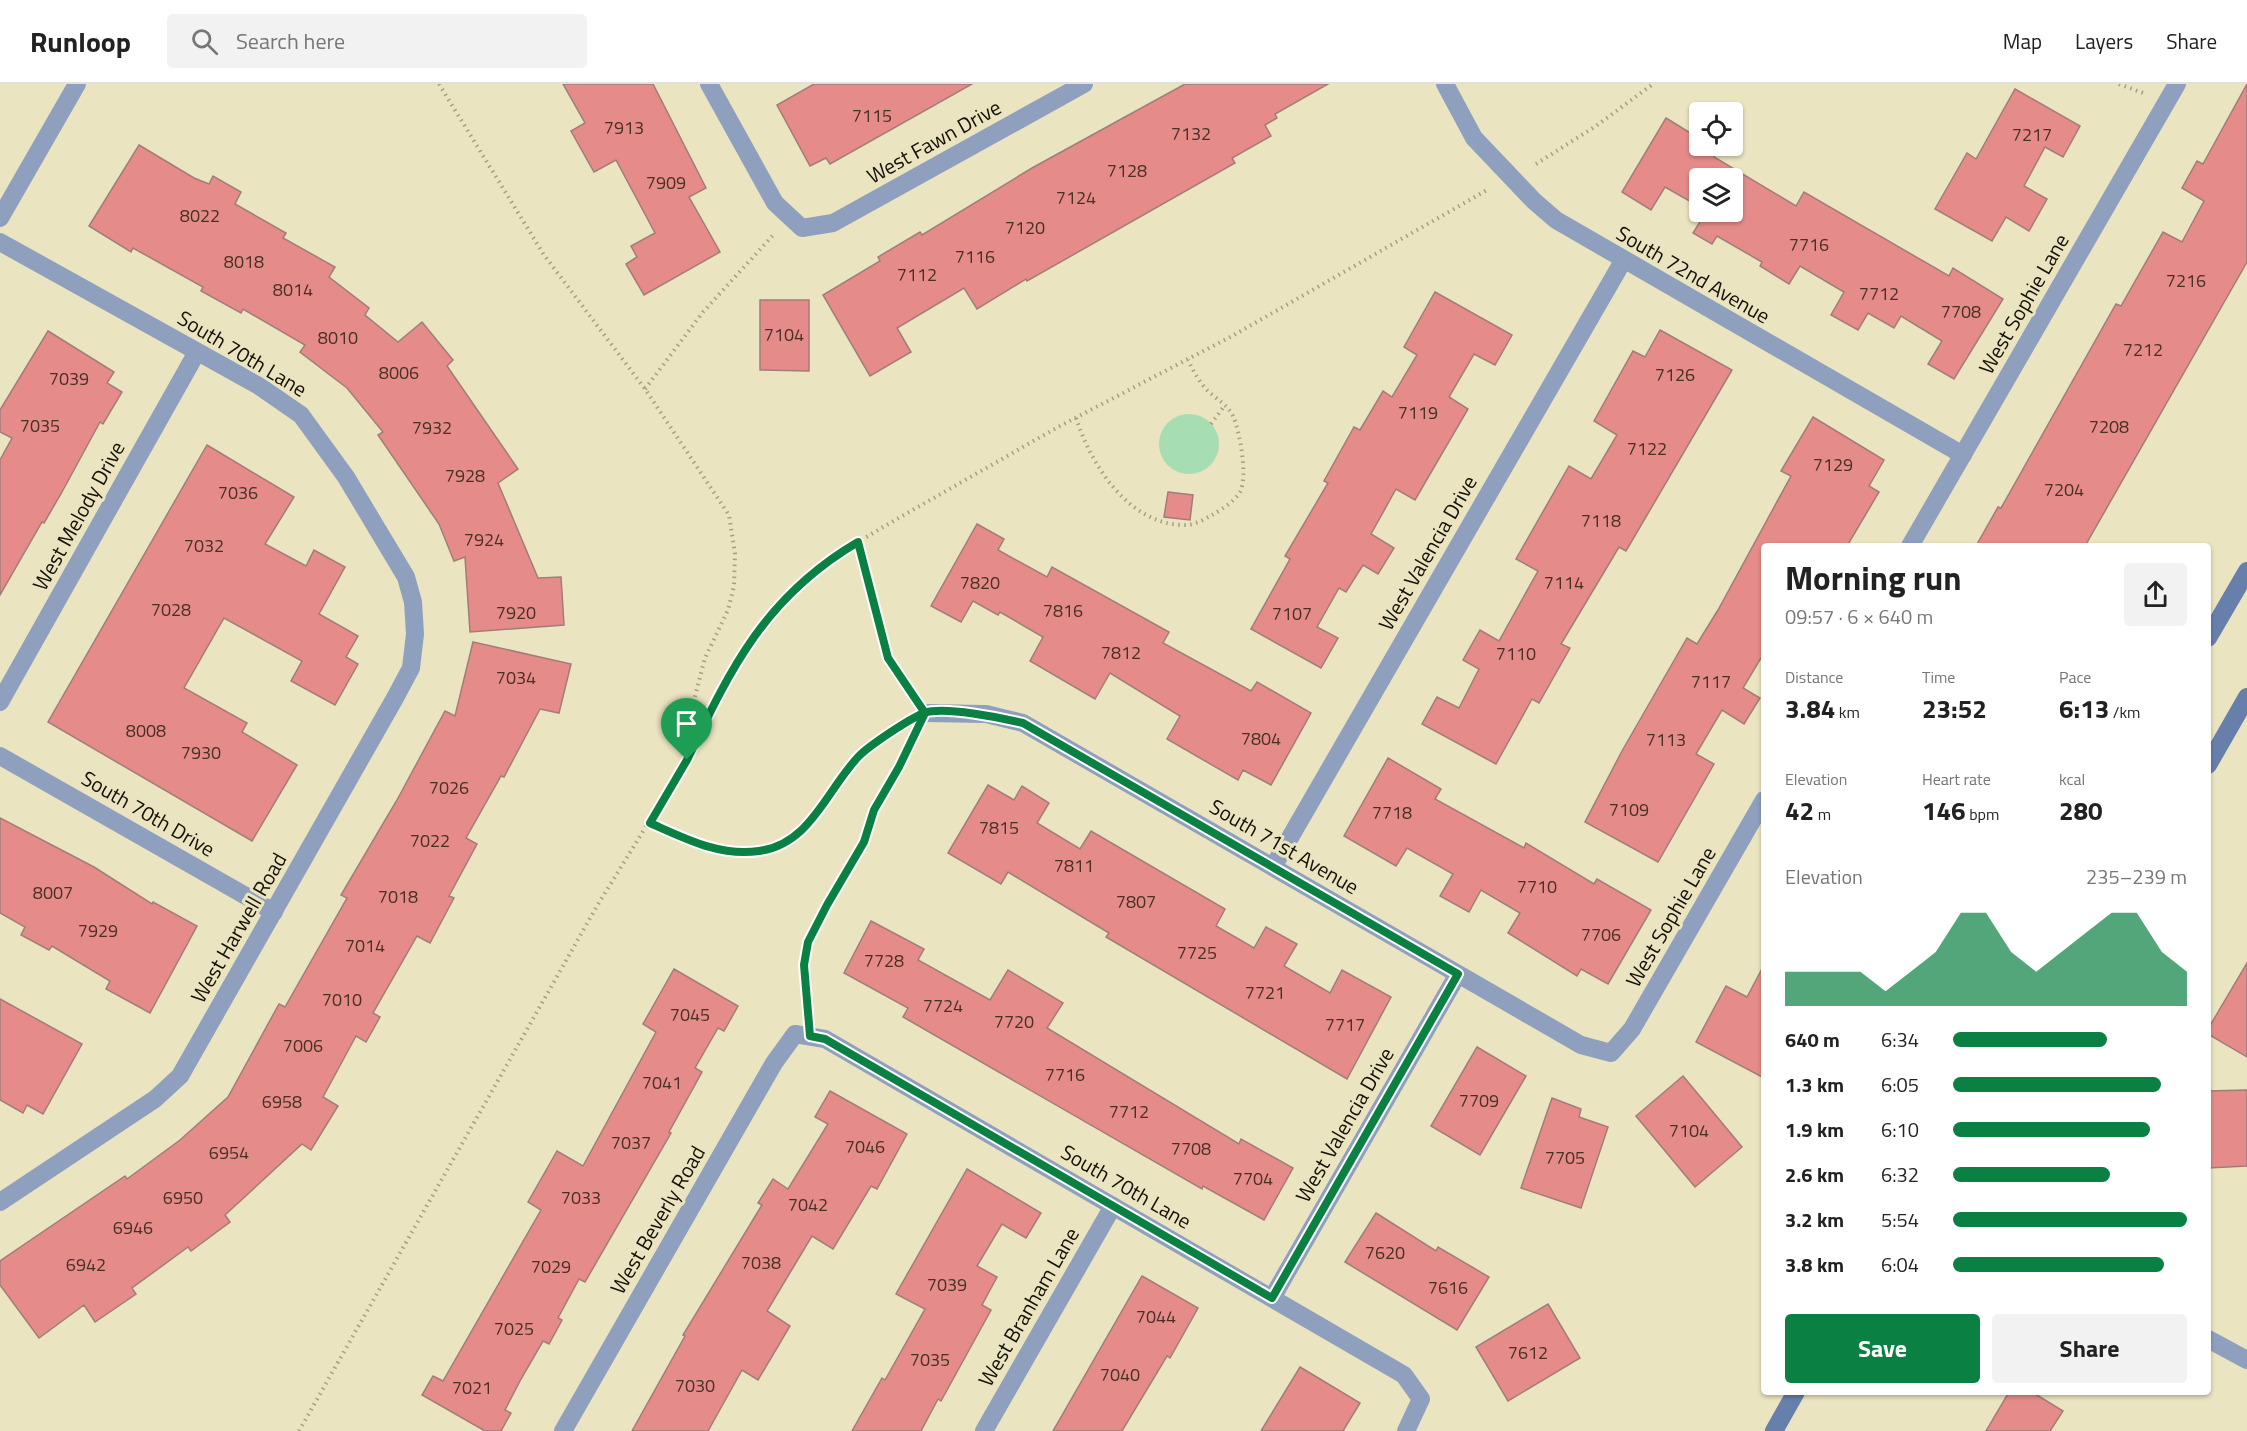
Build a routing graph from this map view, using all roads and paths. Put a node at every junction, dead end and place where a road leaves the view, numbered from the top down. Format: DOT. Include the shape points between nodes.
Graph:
graph roads {
  1 [pos="77,84"];
  2 [pos="439,84"];
  3 [pos="709,84"];
  4 [pos="1084,84"];
  5 [pos="1445,84"];
  6 [pos="1653,84"];
  7 [pos="2177,84"];
  8 [pos="1536,164"];
  9 [pos="1486,190"];
  10 [pos="0,218"];
  11 [pos="795,222"];
  12 [pos="0,242"];
  13 [pos="1623,261"];
  14 [pos="197,352"];
  15 [pos="1188,360"];
  16 [pos="645,389"];
  17 [pos="1225,405"];
  18 [pos="1076,418"];
  19 [pos="1211,424"];
  20 [pos="1963,455"];
  21 [pos="858,542"];
  22 [pos="1912,543"];
  23 [pos="2247,571"];
  24 [pos="413,602"];
  25 [pos="2211,633"];
  26 [pos="2247,698"];
  27 [pos="0,702"];
  28 [pos="925,713"];
  29 [pos="0,756"];
  30 [pos="687,760"];
  31 [pos="2211,760"];
  32 [pos="1761,805"];
  33 [pos="650,823"];
  34 [pos="1273,867"];
  35 [pos="274,912"];
  36 [pos="1458,974"];
  37 [pos="803,1035"];
  38 [pos="1611,1053"];
  39 [pos="0,1202"];
  40 [pos="1113,1206"];
  41 [pos="1272,1298"];
  42 [pos="2211,1341"];
  43 [pos="2247,1360"];
  44 [pos="1794,1395"];
  45 [pos="299,1431"];
  46 [pos="563,1431"];
  47 [pos="984,1431"];
  48 [pos="1407,1431"];
  49 [pos="1774,1431"];
  1 -- 10 [label="street"];
  2 -- 16 [label="path" via="544,255"];
  3 -- 11 [label="street" via="775,203"];
  4 -- 11 [label="street, West Fawn Drive" via="833,223"];
  5 -- 13 [label="street, South 72nd Avenue" via="1474,138 1534,201 1556,220"];
  6 -- 8 [label="path"];
  7 -- 20 [label="street, West Sophie Lane"];
  9 -- 15 [label="path"];
  11 -- 16 [label="path" via="703,312"];
  12 -- 14 [label="street, South 70th Lane"];
  13 -- 20 [label="street, South 72nd Avenue"];
  13 -- 34 [label="street, West Valencia Drive"];
  14 -- 24 [label="street, South 70th Lane" via="259,386 301,415 327,448 394,555"];
  14 -- 27 [label="street, West Melody Drive"];
  15 -- 17 [label="path" via="1207,390"];
  15 -- 18 [label="path"];
  16 -- 30 [label="path" via="729,515 735,554 728,610 705,658 694,700"];
  17 -- 18 [label="path" via="1233,415 1240,440 1243,483 1239,494 1221,510 1197,523 1183,525 1163,521 1122,497 1089,453"];
  17 -- 19 [label="path"];
  18 -- 21 [label="path"];
  20 -- 22 [label="street, West Sophie Lane"];
  21 -- 28 [label="path" via="888,658"];
  21 -- 30 [label="path" via="826,561 792,590 752,636 721,688"];
  23 -- 25 [label="main road"];
  24 -- 35 [label="street, West Harwell Road" via="411,668"];
  26 -- 31 [label="main road"];
  28 -- 33 [label="path" via="859,756 828,800 796,835 762,851 726,851"];
  28 -- 34 [label="street, South 71st Avenue" via="986,714 1023,723"];
  28 -- 37 [label="path" via="874,810 864,842 808,942"];
  29 -- 35 [label="street, South 70th Drive"];
  30 -- 33 [label="path"];
  32 -- 38 [label="street, West Sophie Lane" via="1632,1029"];
  33 -- 45 [label="path" via="580,936"];
  34 -- 36 [label="street, South 71st Avenue"];
  35 -- 39 [label="street, West Harwell Road" via="180,1076 155,1099"];
  36 -- 38 [label="street, South 71st Avenue" via="1581,1045"];
  36 -- 41 [label="street, West Valencia Drive"];
  37 -- 40 [label="street, South 70th Lane" via="825,1039"];
  37 -- 46 [label="street, West Beverly Road" via="774,1064"];
  40 -- 41 [label="street, South 70th Lane"];
  40 -- 47 [label="street, West Branham Lane"];
  41 -- 48 [label="street, South 70th Lane" via="1404,1375 1421,1399"];
  42 -- 43 [label="street"];
  44 -- 49 [label="main road"];
}
